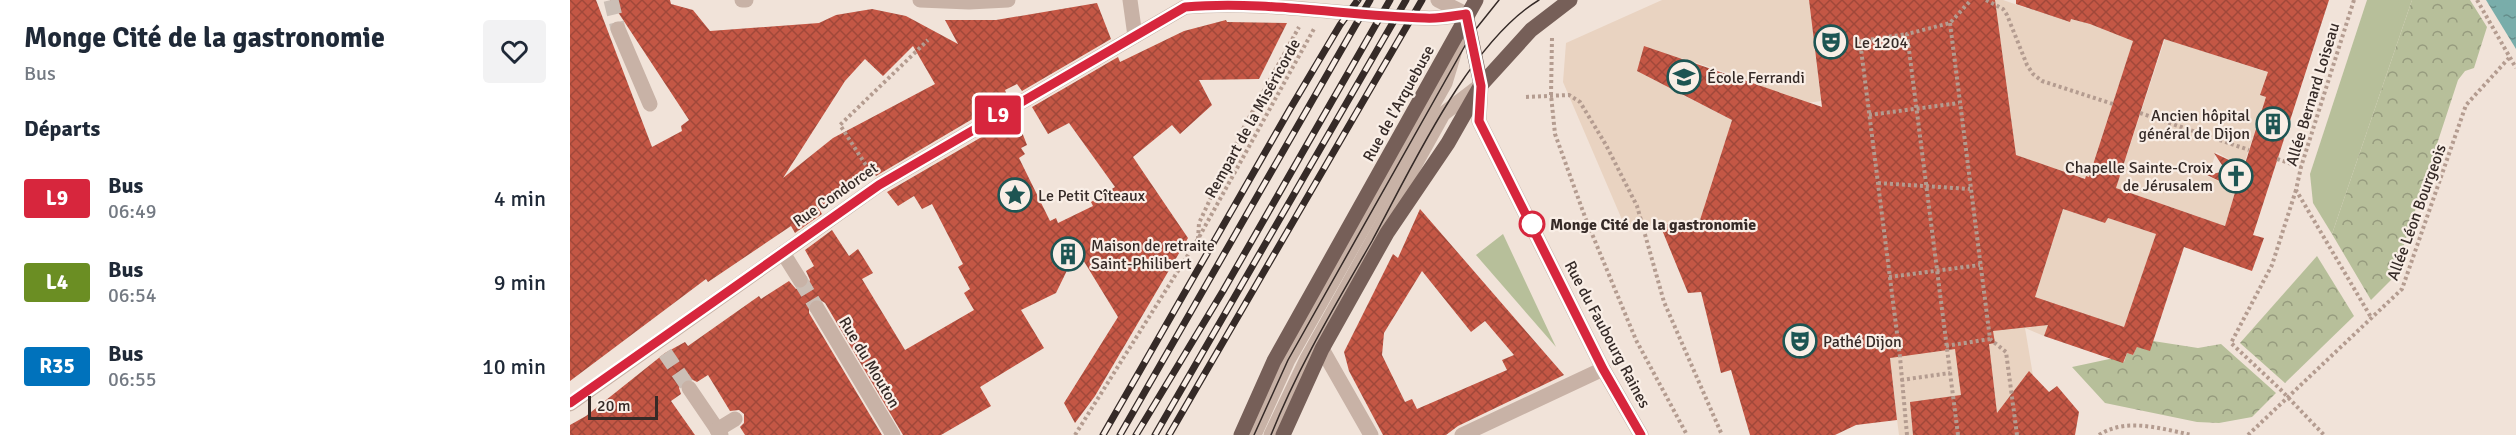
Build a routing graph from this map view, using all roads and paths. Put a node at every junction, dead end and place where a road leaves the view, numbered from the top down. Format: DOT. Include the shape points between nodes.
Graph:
graph roads {
  1 [pos="920,0"];
  2 [pos="1008,0"];
  3 [pos="1130,0"];
  4 [pos="1438,0"];
  5 [pos="1476,0"];
  6 [pos="1570,0"];
  7 [pos="1971,0"];
  8 [pos="1986,0"];
  9 [pos="2354,0"];
  10 [pos="2477,0"];
  11 [pos="1186,3"];
  12 [pos="1300,6"];
  13 [pos="1326,8"];
  14 [pos="1466,14"];
  15 [pos="1950,22"];
  16 [pos="618,29"];
  17 [pos="1552,34"];
  18 [pos="1907,34"];
  19 [pos="1135,36"];
  20 [pos="927,40"];
  21 [pos="2509,58"];
  22 [pos="2516,68"];
  23 [pos="1481,86"];
  24 [pos="1551,95"];
  25 [pos="1526,97"];
  26 [pos="1959,103"];
  27 [pos="650,104"];
  28 [pos="2113,104"];
  29 [pos="1916,109"];
  30 [pos="2140,114"];
  31 [pos="1869,115"];
  32 [pos="2249,150"];
  33 [pos="2277,159"];
  34 [pos="2301,167"];
  35 [pos="873,176"];
  36 [pos="1878,183"];
  37 [pos="1926,186"];
  38 [pos="1970,189"];
  39 [pos="2296,190"];
  40 [pos="1198,239"];
  41 [pos="783,253"];
  42 [pos="1980,265"];
  43 [pos="1937,271"];
  44 [pos="1889,277"];
  45 [pos="800,280"];
  46 [pos="817,308"];
  47 [pos="2372,319"];
  48 [pos="1990,339"];
  49 [pos="1946,346"];
  50 [pos="1322,348"];
  51 [pos="1603,369"];
  52 [pos="1950,373"];
  53 [pos="1901,380"];
  54 [pos="689,388"];
  55 [pos="2289,397"];
  56 [pos="570,404"];
  57 [pos="735,419"];
  58 [pos="719,432"];
  59 [pos="893,435"];
  60 [pos="1075,435"];
  61 [pos="1241,435"];
  62 [pos="1254,435"];
  63 [pos="1271,435"];
  64 [pos="1283,435"];
  65 [pos="1371,435"];
  66 [pos="1462,435"];
  67 [pos="1641,435"];
  68 [pos="1688,435"];
  69 [pos="1722,435"];
  70 [pos="1907,435"];
  71 [pos="1958,435"];
  72 [pos="2017,435"];
  73 [pos="2099,435"];
  74 [pos="2192,435"];
  75 [pos="2248,435"];
  76 [pos="2324,435"];
  1 -- 2 [label="street"];
  3 -- 19 [label="street"];
  4 -- 14 [label="street"];
  5 -- 14 [label="main road"];
  6 -- 23 [label="main road" via="1531,30"];
  7 -- 15 [label="path"];
  8 -- 28 [label="path" via="2007,15 2033,74 2042,81"];
  9 -- 34 [label="path, Allée Bernard Loiseau"];
  10 -- 21 [label="path"];
  11 -- 12 [label="street"];
  11 -- 19 [label="street, Rue Condorcet"];
  12 -- 13 [label="street"];
  12 -- 40 [label="path, Rempart de la Miséricorde" via="1300,24 1203,213"];
  13 -- 14 [label="street" via="1425,18"];
  13 -- 40 [label="path, Rempart de la Miséricorde"];
  14 -- 23 [label="main road, Rue du Faubourg Raines"];
  14 -- 61 [label="main road, Rue de l'Arquebuse" via="1274,361"];
  14 -- 62 [label="street, Rue de l'Arquebuse" via="1445,83 1288,360"];
  15 -- 18 [label="path"];
  15 -- 26 [label="path"];
  16 -- 27 [label="street"];
  17 -- 24 [label="path"];
  18 -- 29 [label="path"];
  18 -- 31 [label="path" via="1860,41"];
  19 -- 41 [label="street, Rue Condorcet" via="879,185"];
  20 -- 35 [label="path" via="840,125"];
  21 -- 22 [label="path"];
  21 -- 47 [label="path, Allée Léon Bourgeois" via="2466,105 2402,289"];
  23 -- 50 [label="main road" via="1387,233"];
  23 -- 51 [label="street, Rue du Faubourg Raines" via="1479,121"];
  23 -- 63 [label="street" via="1443,114 1307,359"];
  24 -- 25 [label="path"];
  24 -- 68 [label="path" via="1556,134 1585,217 1636,340"];
  24 -- 69 [label="path" via="1569,95 1580,102 1612,155 1637,206 1664,302"];
  26 -- 29 [label="path"];
  26 -- 38 [label="path"];
  29 -- 31 [label="path"];
  29 -- 37 [label="path"];
  30 -- 32 [label="path"];
  31 -- 36 [label="path"];
  33 -- 34 [label="path"];
  34 -- 39 [label="path, Allée Bernard Loiseau"];
  36 -- 37 [label="path"];
  36 -- 44 [label="path"];
  37 -- 38 [label="path"];
  37 -- 43 [label="path"];
  38 -- 42 [label="path"];
  39 -- 47 [label="path, Allée Bernard Loiseau"];
  39 -- 55 [label="path" via="2272,265 2231,344"];
  40 -- 60 [label="path, Rempart de la Miséricorde"];
  41 -- 45 [label="street"];
  41 -- 56 [label="street, Rue Condorcet" via="662,347"];
  42 -- 43 [label="path"];
  42 -- 48 [label="path"];
  43 -- 44 [label="path"];
  43 -- 49 [label="path"];
  44 -- 53 [label="path"];
  46 -- 59 [label="street, Rue du Mouton"];
  47 -- 55 [label="path, Allée Léon Bourgeois"];
  48 -- 49 [label="path"];
  48 -- 72 [label="path" via="2006,352"];
  49 -- 52 [label="path"];
  50 -- 64 [label="main road"];
  50 -- 65 [label="street"];
  51 -- 66 [label="street"];
  51 -- 67 [label="street, Rue du Faubourg Raines"];
  52 -- 53 [label="path"];
  52 -- 71 [label="path"];
  53 -- 70 [label="path"];
  54 -- 58 [label="street"];
  55 -- 75 [label="path, Allée Léon Bourgeois"];
  55 -- 76 [label="path"];
  57 -- 58 [label="street"];
  73 -- 74 [label="path" via="2117,426 2149,426"];
}
